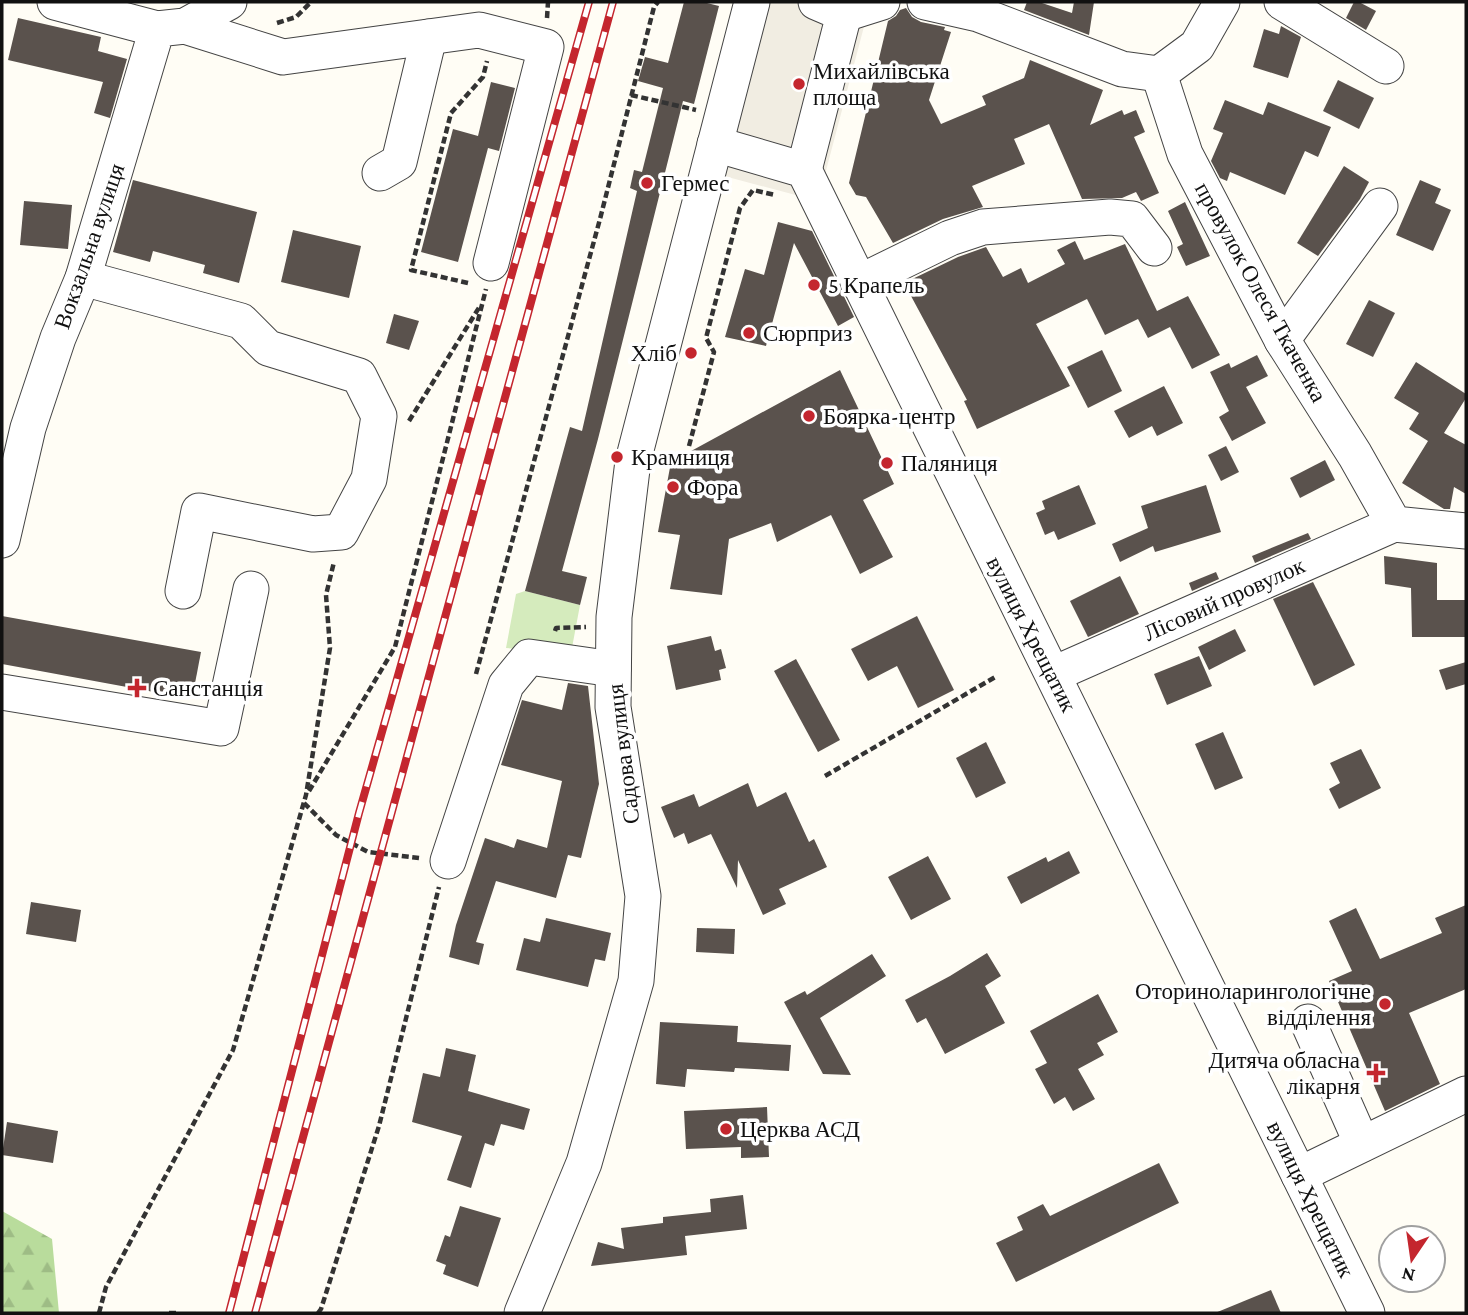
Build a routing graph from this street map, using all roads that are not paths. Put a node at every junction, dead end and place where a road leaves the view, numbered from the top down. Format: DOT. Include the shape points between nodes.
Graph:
graph roads {
  1 [pos="55,2"];
  2 [pos="229,2"];
  3 [pos="752,2"];
  4 [pos="882,2"];
  5 [pos="925,2"];
  6 [pos="1222,2"];
  7 [pos="1282,2"];
  8 [pos="830,8"];
  9 [pos="171,27"];
  10 [pos="429,37"];
  11 [pos="1386,66"];
  12 [pos="1159,74"];
  13 [pos="715,144"];
  14 [pos="804,170"];
  15 [pos="380,173"];
  16 [pos="1380,206"];
  17 [pos="1154,248"];
  18 [pos="489,275"];
  19 [pos="83,278"];
  20 [pos="858,283"];
  21 [pos="1282,340"];
  22 [pos="1394,524"];
  23 [pos="1466,531"];
  24 [pos="2,540"];
  25 [pos="251,589"];
  26 [pos="183,591"];
  27 [pos="613,669"];
  28 [pos="1054,674"];
  29 [pos="2,692"];
  30 [pos="437,860"];
  31 [pos="1308,1023"];
  32 [pos="1466,1094"];
  33 [pos="1362,1144"];
  34 [pos="1299,1175"];
  35 [pos="522,1313"];
  36 [pos="1367,1313"];
  1 -- 9 [label="street"];
  2 -- 9 [label="street"];
  3 -- 13 [label="street"];
  4 -- 8 [label="street"];
  5 -- 12 [label="street" via="978,13 1122,69"];
  6 -- 12 [label="street" via="1197,46"];
  7 -- 11 [label="street"];
  8 -- 14 [label="street"];
  9 -- 10 [label="street" via="283,57"];
  9 -- 19 [label="street, Вокзальна вулиця"];
  10 -- 15 [label="street" via="399,162"];
  10 -- 18 [label="street" via="480,30 546,47"];
  12 -- 21 [label="street, провулок Олеся Ткаченка" via="1185,154"];
  13 -- 14 [label="street"];
  13 -- 27 [label="street, Садова вулиця" via="633,461 614,617"];
  14 -- 20 [label="street, вулиця Хрещатик"];
  16 -- 21 [label="street"];
  17 -- 20 [label="street" via="1132,219 983,227 950,237"];
  19 -- 24 [label="street, Вокзальна вулиця" via="27,428"];
  19 -- 26 [label="street" via="241,321 268,348 359,376 379,416 369,479 341,532 313,534 199,511"];
  20 -- 28 [label="street, вулиця Хрещатик"];
  21 -- 22 [label="street, провулок Олеся Ткаченка"];
  22 -- 23 [label="street"];
  22 -- 28 [label="street, Лісовий провулок"];
  25 -- 29 [label="street" via="221,728"];
  27 -- 30 [label="street" via="529,657 506,685"];
  27 -- 35 [label="street, Садова вулиця" via="613,707 642,896 636,981 583,1163"];
  28 -- 34 [label="street, вулиця Хрещатик"];
  31 -- 33 [label="street"];
  32 -- 33 [label="street"];
  33 -- 34 [label="street"];
  34 -- 36 [label="street, вулиця Хрещатик"];
}
